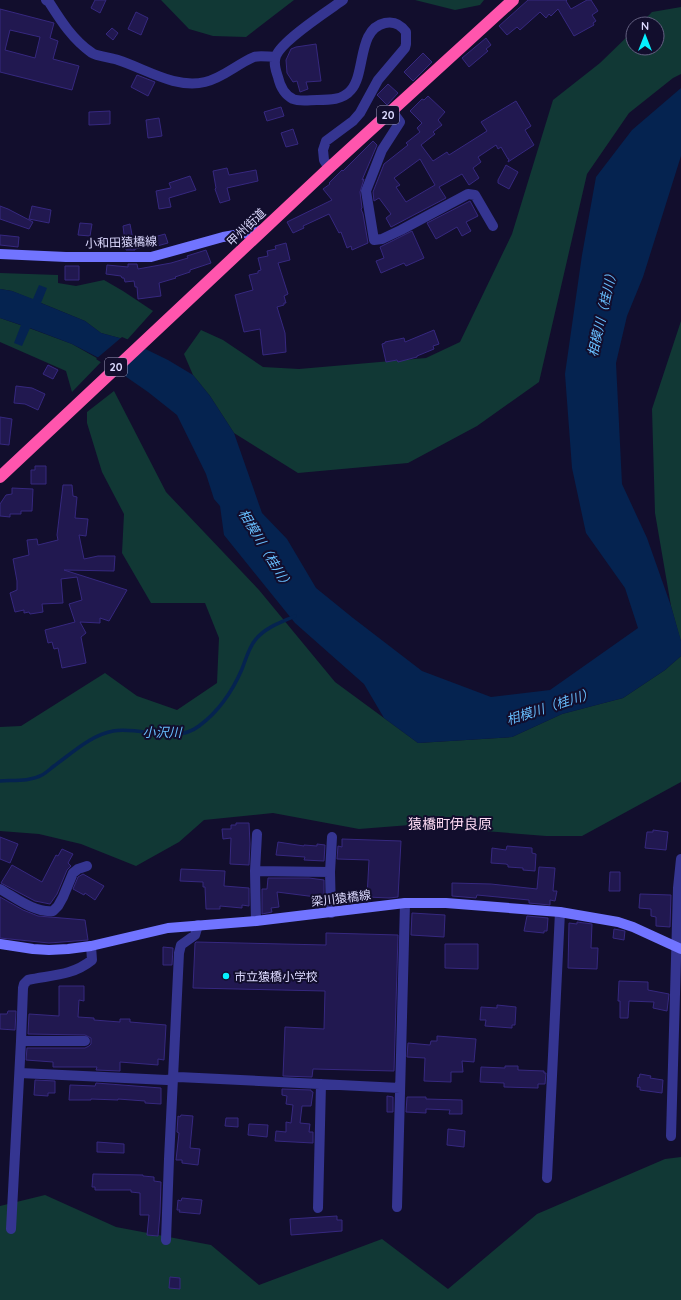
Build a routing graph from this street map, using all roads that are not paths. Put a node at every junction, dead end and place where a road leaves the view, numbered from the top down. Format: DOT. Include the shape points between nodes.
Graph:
graph roads {
  1 [pos="46,0"];
  2 [pos="343,0"];
  3 [pos="513,0"];
  4 [pos="275,57"];
  5 [pos="392,111"];
  6 [pos="329,168"];
  7 [pos="493,226"];
  8 [pos="263,230"];
  9 [pos="0,254"];
  10 [pos="0,476"];
  11 [pos="257,834"];
  12 [pos="332,837"];
  13 [pos="681,858"];
  14 [pos="87,866"];
  15 [pos="255,871"];
  16 [pos="330,872"];
  17 [pos="0,889"];
  18 [pos="405,903"];
  19 [pos="560,912"];
  20 [pos="330,913"];
  21 [pos="256,921"];
  22 [pos="198,925"];
  23 [pos="0,944"];
  24 [pos="91,946"];
  25 [pos="679,948"];
  26 [pos="21,1041"];
  27 [pos="86,1041"];
  28 [pos="20,1073"];
  29 [pos="173,1078"];
  30 [pos="322,1084"];
  31 [pos="400,1088"];
  32 [pos="671,1136"];
  33 [pos="547,1178"];
  34 [pos="397,1207"];
  35 [pos="318,1208"];
  36 [pos="11,1229"];
  37 [pos="166,1240"];
  1 -- 4 [label="street" via="69,32 93,54 133,65 171,81 205,82 224,75 255,57"];
  2 -- 4 [label="street" via="284,45"];
  3 -- 5 [label="highway, 甲州街道 / 20"];
  4 -- 6 [label="street" via="278,80 291,98 340,98 354,85 369,36 376,27 393,23 406,32 404,48 378,80 360,113 326,141 323,150 324,160"];
  5 -- 6 [label="highway, 甲州街道 / 20"];
  5 -- 7 [label="street" via="400,122 382,150 366,191 374,240 401,230 468,194 475,195"];
  6 -- 8 [label="highway, 甲州街道 / 20"];
  8 -- 9 [label="main road, 小和田猿橋線" via="223,237 151,257"];
  8 -- 10 [label="highway, 甲州街道 / 20"];
  11 -- 15 [label="street"];
  12 -- 16 [label="street"];
  13 -- 25 [label="street" via="678,888"];
  14 -- 17 [label="street" via="73,873 54,911 46,912 34,908"];
  15 -- 16 [label="street"];
  15 -- 21 [label="street"];
  16 -- 20 [label="street"];
  18 -- 19 [label="main road, 梁川猿橋線" via="446,903"];
  18 -- 20 [label="main road, 梁川猿橋線"];
  18 -- 31 [label="street"];
  19 -- 25 [label="main road, 梁川猿橋線" via="618,922"];
  19 -- 33 [label="street"];
  20 -- 21 [label="main road, 梁川猿橋線"];
  21 -- 22 [label="main road, 梁川猿橋線"];
  22 -- 24 [label="main road, 梁川猿橋線" via="168,928"];
  22 -- 29 [label="street" via="195,935 181,945 179,953"];
  23 -- 24 [label="main road, 梁川猿橋線" via="49,950"];
  24 -- 26 [label="street" via="92,960 88,963 62,975 28,980 24,984"];
  25 -- 32 [label="street"];
  26 -- 27 [label="street"];
  26 -- 28 [label="street"];
  28 -- 29 [label="street" via="167,1080"];
  28 -- 36 [label="street"];
  29 -- 30 [label="street"];
  29 -- 37 [label="street"];
  30 -- 31 [label="street"];
  30 -- 35 [label="street"];
  31 -- 34 [label="street"];
}
